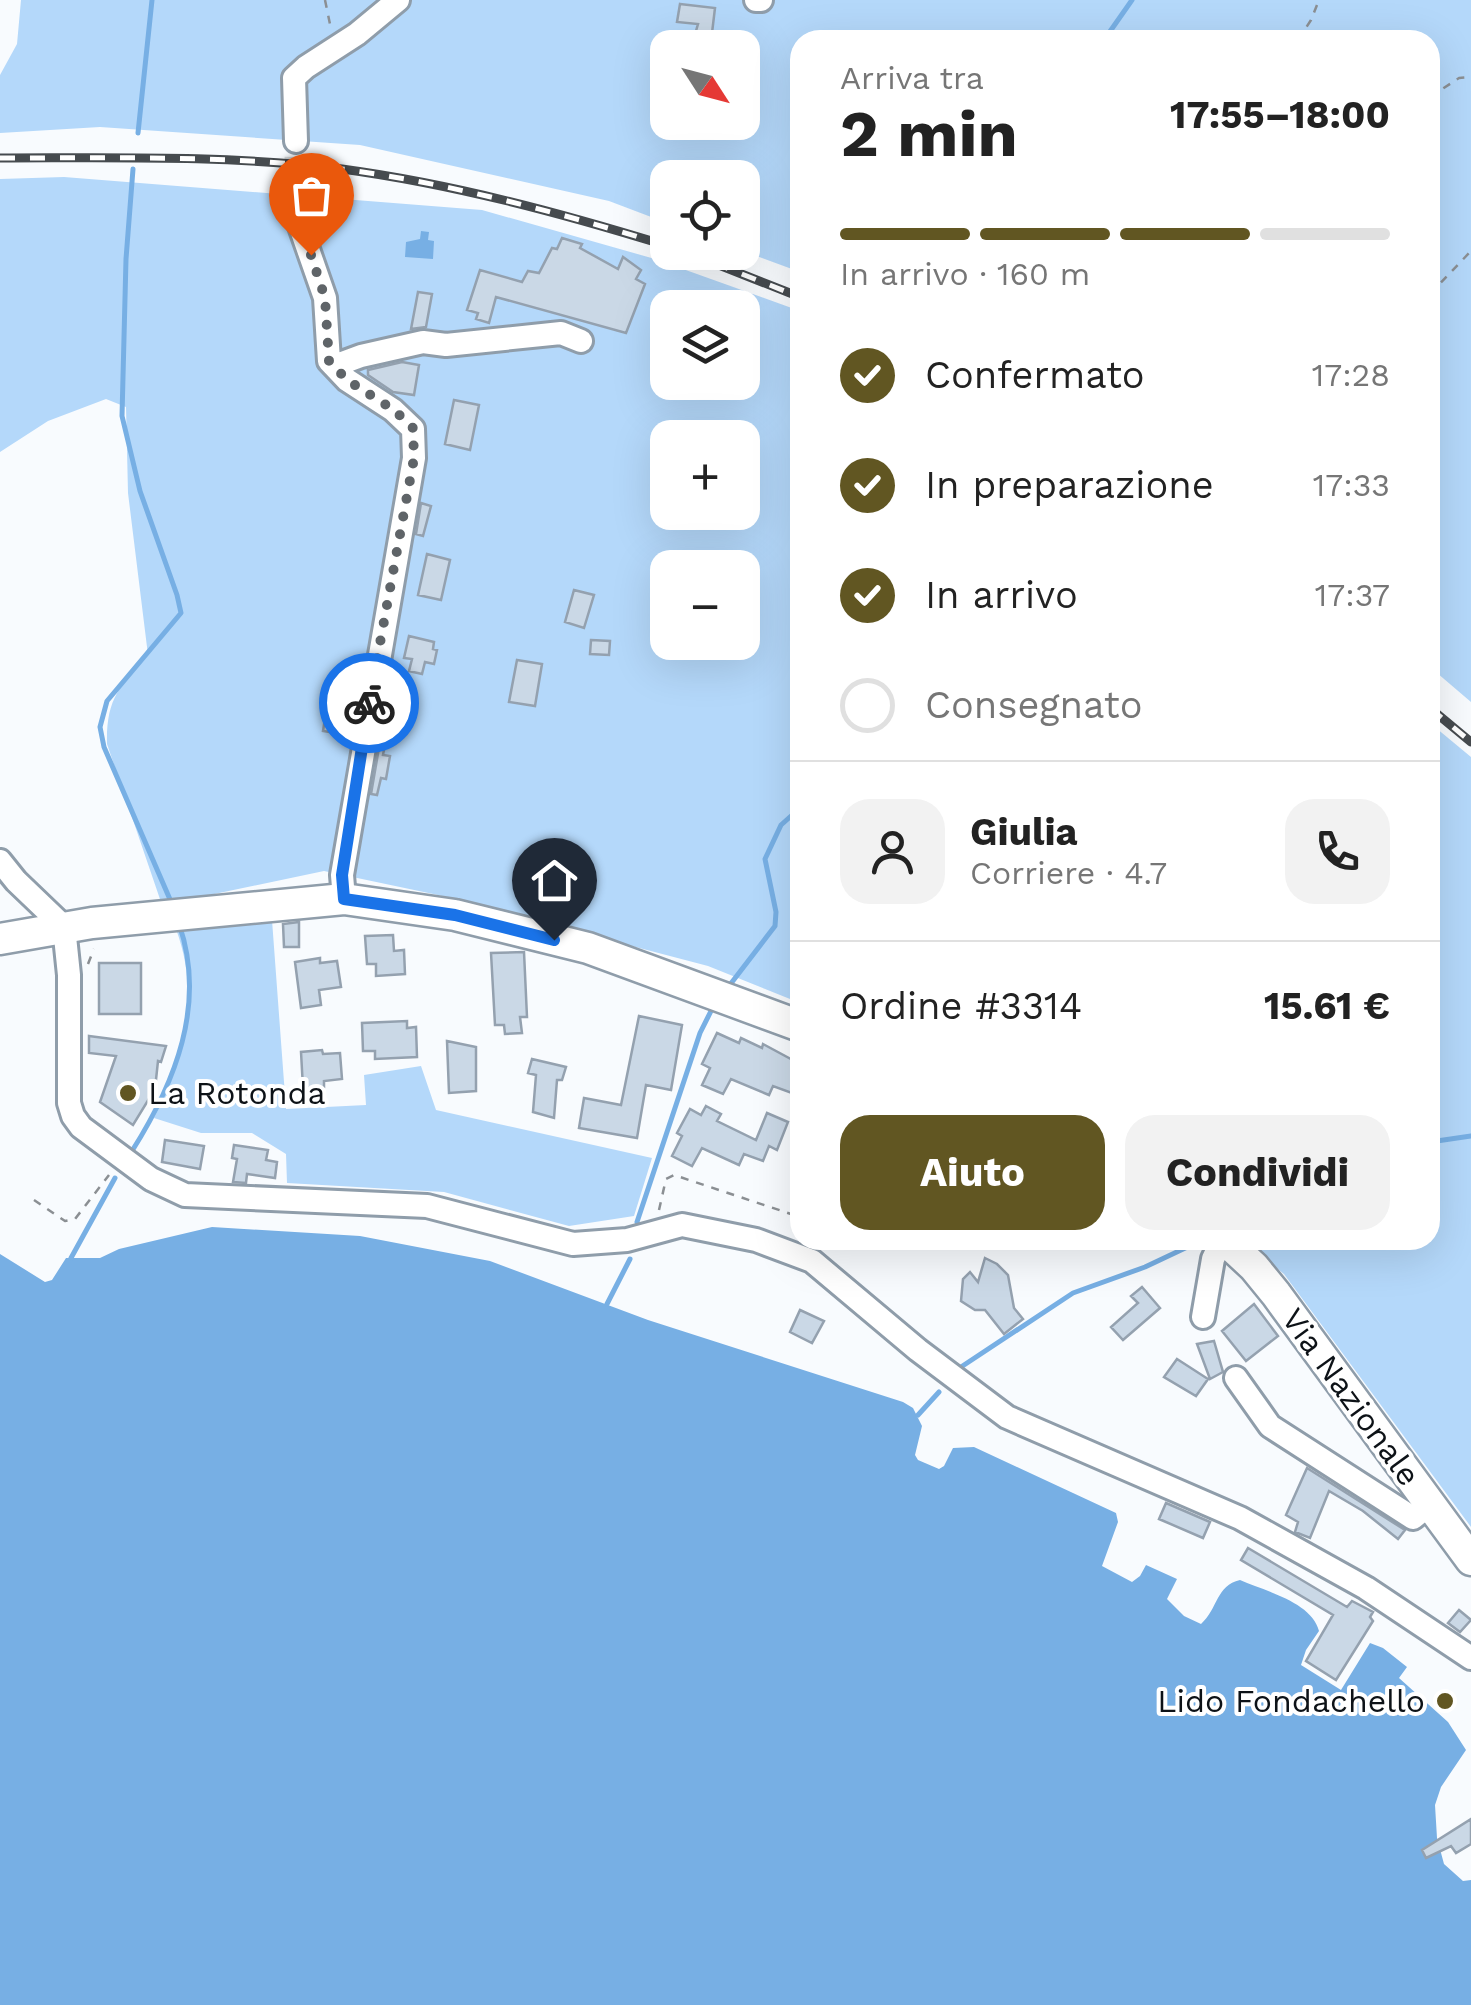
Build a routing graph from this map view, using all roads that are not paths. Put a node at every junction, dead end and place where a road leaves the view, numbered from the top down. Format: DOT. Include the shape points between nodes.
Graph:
graph roads {
  1 [pos="398,0"];
  2 [pos="296,141"];
  3 [pos="295,179"];
  4 [pos="581,341"];
  5 [pos="334,366"];
  6 [pos="0,860"];
  7 [pos="344,899"];
  8 [pos="78,925"];
  9 [pos="0,939"];
  10 [pos="790,1022"];
  11 [pos="1218,1250"];
  12 [pos="1235,1250"];
  13 [pos="1203,1317"];
  14 [pos="1236,1378"];
  15 [pos="1430,1504"];
  16 [pos="1471,1560"];
  17 [pos="1471,1658"];
  1 -- 2 [label="street" via="294,78"];
  3 -- 5 [label="street" via="295,212 325,298"];
  4 -- 5 [label="street" via="561,333 423,342"];
  5 -- 7 [label="street" via="413,428 414,443 342,875"];
  6 -- 8 [label="street" via="16,881"];
  7 -- 8 [label="main road"];
  7 -- 10 [label="main road" via="455,915 588,948"];
  8 -- 9 [label="main road"];
  8 -- 17 [label="street" via="69,975 69,1103 81,1127 151,1179 184,1194 427,1206 574,1244 627,1240 682,1225 756,1240 824,1271 1007,1417 1240,1518 1366,1588"];
  11 -- 13 [label="street"];
  12 -- 15 [label="main road, Via Nazionale" via="1276,1294"];
  14 -- 15 [label="street" via="1270,1426 1412,1518"];
  15 -- 16 [label="main road, Via Nazionale"];
}
